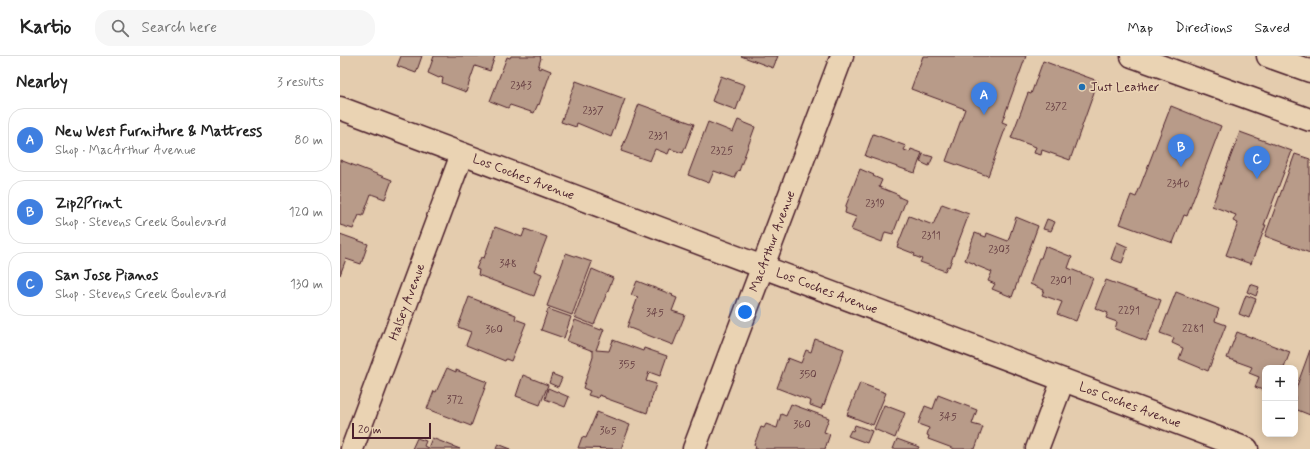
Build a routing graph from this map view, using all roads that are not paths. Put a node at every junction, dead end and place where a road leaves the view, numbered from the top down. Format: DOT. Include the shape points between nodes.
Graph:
graph roads {
  1 [pos="842,56"];
  2 [pos="1132,56"];
  3 [pos="1268,56"];
  4 [pos="1310,71"];
  5 [pos="340,108"];
  6 [pos="1306,116"];
  7 [pos="462,154"];
  8 [pos="762,267"];
  9 [pos="1063,380"];
  10 [pos="352,449"];
  11 [pos="694,449"];
  12 [pos="1037,449"];
  13 [pos="1247,449"];
  1 -- 8 [label="street, MacArthur Avenue"];
  2 -- 6 [label="street"];
  3 -- 4 [label="street"];
  5 -- 7 [label="street, Los Coches Avenue"];
  7 -- 8 [label="street, Los Coches Avenue"];
  7 -- 10 [label="street, Halsey Avenue"];
  8 -- 9 [label="street, Los Coches Avenue"];
  8 -- 11 [label="street, MacArthur Avenue"];
  9 -- 12 [label="street"];
  9 -- 13 [label="street, Los Coches Avenue"];
}
